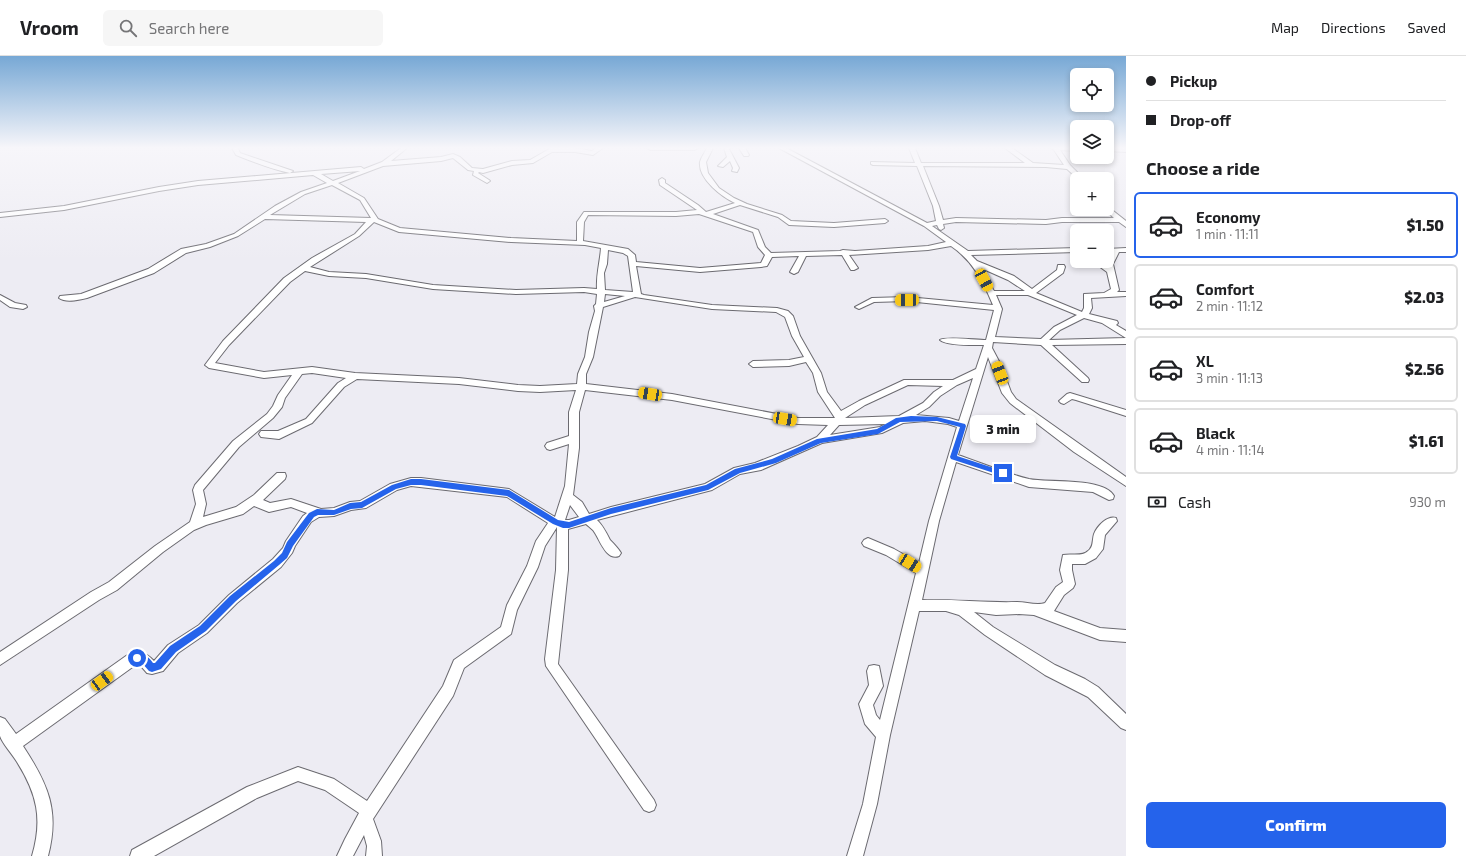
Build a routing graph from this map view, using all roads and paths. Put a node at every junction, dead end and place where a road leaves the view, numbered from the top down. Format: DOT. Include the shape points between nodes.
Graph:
graph roads {
  1 [pos="183,185"];
  2 [pos="325,185"];
  3 [pos="336,185"];
  4 [pos="664,185"];
  5 [pos="714,185"];
  6 [pos="852,185"];
  7 [pos="927,185"];
  8 [pos="741,203"];
  9 [pos="706,213"];
  10 [pos="1114,214"];
  11 [pos="0,216"];
  12 [pos="264,217"];
  13 [pos="375,220"];
  14 [pos="1120,220"];
  15 [pos="884,221"];
  16 [pos="940,223"];
  17 [pos="926,225"];
  18 [pos="1126,226"];
  19 [pos="948,240"];
  20 [pos="580,242"];
  21 [pos="605,246"];
  22 [pos="1114,250"];
  23 [pos="1118,250"];
  24 [pos="1126,250"];
  25 [pos="1064,251"];
  26 [pos="1070,251"];
  27 [pos="843,252"];
  28 [pos="966,253"];
  29 [pos="1070,253"];
  30 [pos="804,254"];
  31 [pos="769,256"];
  32 [pos="975,263"];
  33 [pos="632,264"];
  34 [pos="1061,267"];
  35 [pos="303,268"];
  36 [pos="854,268"];
  37 [pos="1109,270"];
  38 [pos="794,272"];
  39 [pos="1006,276"];
  40 [pos="1041,285"];
  41 [pos="601,293"];
  42 [pos="991,293"];
  43 [pos="1031,293"];
  44 [pos="1111,293"];
  45 [pos="1126,294"];
  46 [pos="637,295"];
  47 [pos="0,297"];
  48 [pos="63,298"];
  49 [pos="598,306"];
  50 [pos="23,307"];
  51 [pos="859,307"];
  52 [pos="998,309"];
  53 [pos="1086,312"];
  54 [pos="1104,322"];
  55 [pos="1114,323"];
  56 [pos="1126,335"];
  57 [pos="944,340"];
  58 [pos="1043,342"];
  59 [pos="1126,342"];
  60 [pos="989,343"];
  61 [pos="808,359"];
  62 [pos="753,364"];
  63 [pos="300,371"];
  64 [pos="980,371"];
  65 [pos="355,376"];
  66 [pos="1085,380"];
  67 [pos="954,384"];
  68 [pos="581,387"];
  69 [pos="1064,401"];
  70 [pos="1126,413"];
  71 [pos="839,420"];
  72 [pos="898,420"];
  73 [pos="963,426"];
  74 [pos="264,434"];
  75 [pos="574,439"];
  76 [pos="820,440"];
  77 [pos="550,446"];
  78 [pos="953,457"];
  79 [pos="281,476"];
  80 [pos="1126,482"];
  81 [pos="567,496"];
  82 [pos="1109,496"];
  83 [pos="254,502"];
  84 [pos="317,512"];
  85 [pos="587,518"];
  86 [pos="1112,521"];
  87 [pos="559,523"];
  88 [pos="195,524"];
  89 [pos="868,543"];
  90 [pos="615,553"];
  91 [pos="922,570"];
  92 [pos="914,606"];
  93 [pos="953,607"];
  94 [pos="1035,609"];
  95 [pos="1126,636"];
  96 [pos="0,659"];
  97 [pos="874,671"];
  98 [pos="1126,723"];
  99 [pos="0,724"];
  100 [pos="883,735"];
  101 [pos="14,744"];
  102 [pos="649,804"];
  103 [pos="367,815"];
  104 [pos="40,856"];
  105 [pos="138,856"];
  106 [pos="345,856"];
  107 [pos="374,856"];
  108 [pos="855,856"];
  1 -- 11 [label="street" via="64,208"];
  2 -- 12 [label="street" via="303,193"];
  3 -- 13 [label="street" via="362,199"];
  4 -- 9 [label="street"];
  5 -- 8 [label="street"];
  6 -- 17 [label="street"];
  7 -- 16 [label="street"];
  8 -- 9 [label="street"];
  8 -- 15 [label="street" via="780,216 789,223 834,225"];
  9 -- 20 [label="street" via="586,213 582,216 580,224"];
  9 -- 31 [label="street" via="756,231 763,252"];
  10 -- 14 [label="street"];
  12 -- 13 [label="street"];
  12 -- 48 [label="street" via="236,235 217,243 184,251 146,274 84,296"];
  13 -- 20 [label="street" via="394,229 409,232 511,240"];
  13 -- 35 [label="street" via="357,235"];
  14 -- 16 [label="street" via="961,220"];
  14 -- 18 [label="street"];
  16 -- 17 [label="street"];
  16 -- 19 [label="street"];
  17 -- 19 [label="street"];
  19 -- 27 [label="street" via="928,248"];
  19 -- 28 [label="street"];
  20 -- 21 [label="street"];
  21 -- 33 [label="street" via="629,252"];
  21 -- 41 [label="street" via="600,274"];
  22 -- 23 [label="street"];
  23 -- 24 [label="street"];
  23 -- 37 [label="street" via="1109,264"];
  25 -- 26 [label="street"];
  25 -- 28 [label="street"];
  25 -- 29 [label="street"];
  27 -- 30 [label="street"];
  27 -- 36 [label="street"];
  28 -- 32 [label="street"];
  30 -- 31 [label="street"];
  30 -- 38 [label="street"];
  31 -- 33 [label="street" via="761,265 704,270"];
  32 -- 39 [label="street"];
  32 -- 42 [label="street"];
  33 -- 46 [label="street"];
  34 -- 40 [label="street" via="1059,273"];
  35 -- 41 [label="street" via="329,274 366,276 433,287 516,292 576,290"];
  35 -- 63 [label="street" via="287,280 247,320 209,365 264,375"];
  37 -- 44 [label="street"];
  39 -- 40 [label="street"];
  39 -- 43 [label="street"];
  40 -- 43 [label="street"];
  41 -- 46 [label="street"];
  41 -- 49 [label="street"];
  42 -- 43 [label="street"];
  42 -- 52 [label="street"];
  43 -- 53 [label="street"];
  44 -- 45 [label="street"];
  44 -- 53 [label="street" via="1087,296"];
  46 -- 49 [label="street"];
  46 -- 61 [label="street" via="649,299 706,306 786,312"];
  47 -- 50 [label="street" via="13,305"];
  49 -- 68 [label="street"];
  51 -- 52 [label="street" via="872,300 907,300"];
  52 -- 60 [label="street"];
  53 -- 54 [label="street"];
  53 -- 58 [label="street" via="1059,326 1048,334"];
  54 -- 55 [label="street"];
  54 -- 56 [label="street"];
  57 -- 60 [label="street"];
  58 -- 59 [label="street"];
  58 -- 60 [label="street"];
  58 -- 66 [label="street"];
  60 -- 64 [label="street"];
  60 -- 80 [label="street" via="1007,393 1013,401"];
  61 -- 62 [label="street" via="771,365"];
  61 -- 71 [label="street"];
  63 -- 65 [label="street" via="321,370"];
  63 -- 88 [label="street" via="280,397 277,407 270,416 236,444 199,488 201,504"];
  64 -- 67 [label="street"];
  64 -- 73 [label="street"];
  65 -- 68 [label="street" via="459,380 540,389"];
  65 -- 74 [label="street" via="341,385 309,421 279,435"];
  67 -- 71 [label="street" via="910,381 862,403"];
  67 -- 72 [label="street" via="937,394 926,405"];
  68 -- 71 [label="street" via="672,397 798,422"];
  68 -- 75 [label="street" via="574,412"];
  69 -- 70 [label="street" via="1074,396"];
  71 -- 72 [label="street"];
  71 -- 76 [label="street"];
  72 -- 73 [label="street" via="937,419"];
  72 -- 76 [label="street" via="878,431"];
  73 -- 78 [label="street"];
  75 -- 77 [label="street"];
  75 -- 81 [label="street"];
  76 -- 85 [label="street" via="773,461 738,471 708,487"];
  78 -- 82 [label="street" via="1029,483 1095,488"];
  78 -- 91 [label="street"];
  79 -- 83 [label="street"];
  81 -- 85 [label="street" via="578,504"];
  81 -- 87 [label="street"];
  83 -- 84 [label="street" via="268,508 294,504"];
  83 -- 88 [label="street" via="234,514"];
  84 -- 87 [label="street" via="334,512 362,505 394,487 421,482 509,493"];
  84 -- 101 [label="street" via="307,519 277,563 203,628 173,649 158,666 152,668 142,658 131,660"];
  85 -- 87 [label="street" via="569,525"];
  85 -- 90 [label="street" via="598,528"];
  86 -- 94 [label="street" via="1100,533 1097,548 1092,554 1085,559 1067,558 1069,584 1060,590 1049,608"];
  87 -- 102 [label="street" via="562,570 552,666"];
  87 -- 103 [label="street" via="540,544 531,571 515,599 506,630 458,664 448,691"];
  88 -- 96 [label="street" via="113,586"];
  89 -- 91 [label="street"];
  91 -- 92 [label="street"];
  92 -- 93 [label="street" via="937,604"];
  92 -- 100 [label="street"];
  93 -- 94 [label="street" via="958,605 996,609"];
  93 -- 98 [label="street" via="963,611 1050,670 1093,692"];
  94 -- 95 [label="street" via="1100,634"];
  97 -- 100 [label="street" via="876,686 866,704 870,719"];
  99 -- 101 [label="street"];
  100 -- 108 [label="street" via="870,804"];
  101 -- 104 [label="street" via="39,789 44,804 46,823"];
  103 -- 105 [label="street" via="329,784 298,774 252,792"];
  103 -- 106 [label="street"];
  103 -- 107 [label="street" via="375,847"];
}
